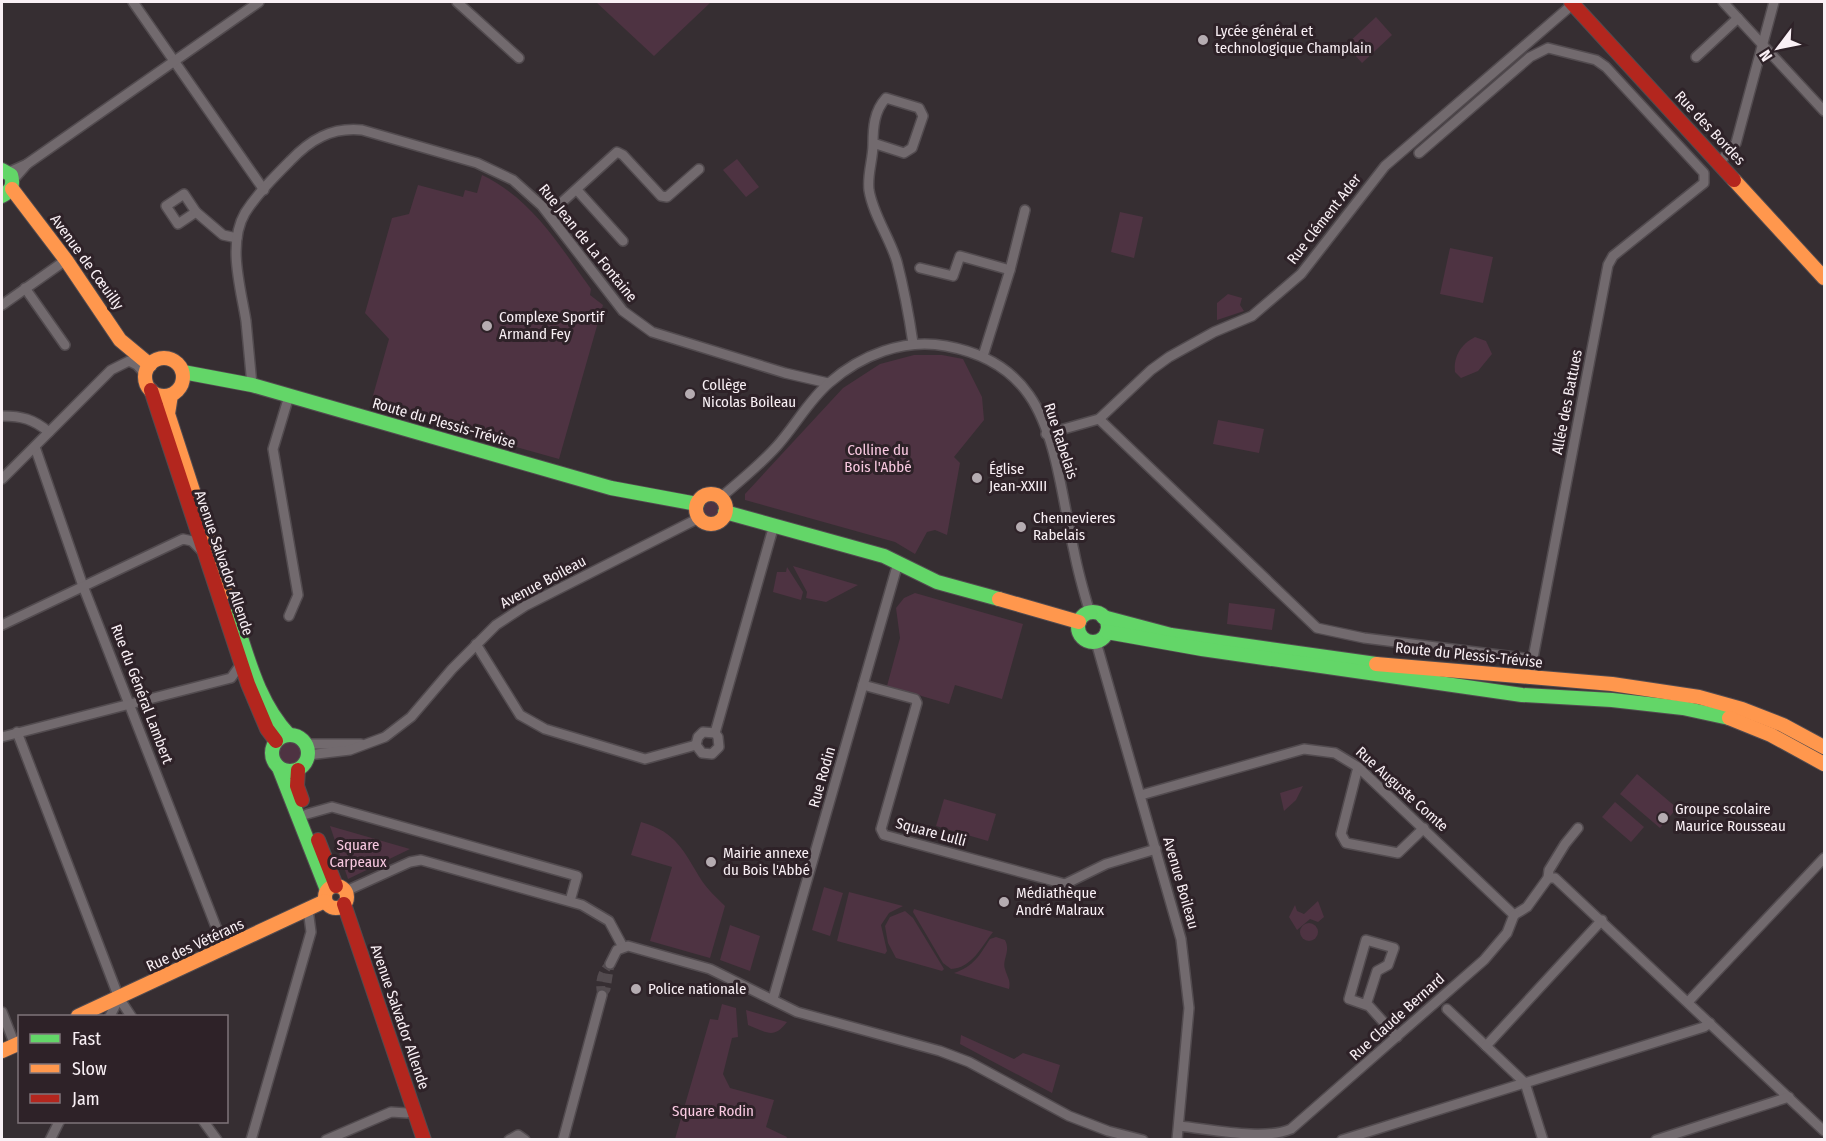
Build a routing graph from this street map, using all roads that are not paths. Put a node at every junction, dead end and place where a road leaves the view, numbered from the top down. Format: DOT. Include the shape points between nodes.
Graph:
graph roads {
  1 [pos="133,2"];
  2 [pos="259,2"];
  3 [pos="457,2"];
  4 [pos="1724,2"];
  5 [pos="1774,2"];
  6 [pos="1572,3"];
  7 [pos="1738,18"];
  8 [pos="1762,43"];
  9 [pos="1696,57"];
  10 [pos="519,58"];
  11 [pos="174,60"];
  12 [pos="1824,111"];
  13 [pos="873,143"];
  14 [pos="1419,153"];
  15 [pos="1720,162"];
  16 [pos="699,169"];
  17 [pos="5,180"];
  18 [pos="264,190"];
  19 [pos="577,190"];
  20 [pos="1025,210"];
  21 [pos="196,212"];
  22 [pos="549,214"];
  23 [pos="237,237"];
  24 [pos="622,241"];
  25 [pos="66,260"];
  26 [pos="920,268"];
  27 [pos="1010,270"];
  28 [pos="1824,278"];
  29 [pos="25,288"];
  30 [pos="2,304"];
  31 [pos="116,331"];
  32 [pos="913,343"];
  33 [pos="65,345"];
  34 [pos="983,356"];
  35 [pos="167,358"];
  36 [pos="148,370"];
  37 [pos="183,372"];
  38 [pos="828,383"];
  39 [pos="252,385"];
  40 [pos="151,390"];
  41 [pos="171,395"];
  42 [pos="289,396"];
  43 [pos="2,416"];
  44 [pos="1099,419"];
  45 [pos="49,432"];
  46 [pos="1046,434"];
  47 [pos="35,447"];
  48 [pos="2,479"];
  49 [pos="720,498"];
  50 [pos="697,504"];
  51 [pos="725,512"];
  52 [pos="699,518"];
  53 [pos="774,525"];
  54 [pos="202,551"];
  55 [pos="898,563"];
  56 [pos="83,586"];
  57 [pos="1097,615"];
  58 [pos="289,616"];
  59 [pos="1079,622"];
  60 [pos="2,625"];
  61 [pos="1107,632"];
  62 [pos="1096,642"];
  63 [pos="476,644"];
  64 [pos="1531,659"];
  65 [pos="241,664"];
  66 [pos="1529,679"];
  67 [pos="863,685"];
  68 [pos="1529,695"];
  69 [pos="129,704"];
  70 [pos="17,732"];
  71 [pos="715,734"];
  72 [pos="2,737"];
  73 [pos="283,738"];
  74 [pos="696,745"];
  75 [pos="1824,747"];
  76 [pos="307,750"];
  77 [pos="1824,764"];
  78 [pos="1358,767"];
  79 [pos="279,768"];
  80 [pos="298,770"];
  81 [pos="1141,795"];
  82 [pos="307,814"];
  83 [pos="1424,828"];
  84 [pos="1578,828"];
  85 [pos="1156,849"];
  86 [pos="1824,858"];
  87 [pos="1548,878"];
  88 [pos="335,897"];
  89 [pos="570,901"];
  90 [pos="308,909"];
  91 [pos="1514,915"];
  92 [pos="1602,920"];
  93 [pos="623,947"];
  94 [pos="225,950"];
  95 [pos="610,964"];
  96 [pos="602,995"];
  97 [pos="119,998"];
  98 [pos="773,999"];
  99 [pos="1688,1002"];
  100 [pos="1366,1005"];
  101 [pos="1447,1009"];
  102 [pos="2,1012"];
  103 [pos="82,1015"];
  104 [pos="111,1015"];
  105 [pos="131,1015"];
  106 [pos="1710,1023"];
  107 [pos="1397,1037"];
  108 [pos="17,1044"];
  109 [pos="1486,1046"];
  110 [pos="2,1052"];
  111 [pos="1525,1083"];
  112 [pos="1789,1097"];
  113 [pos="407,1113"];
  114 [pos="58,1123"];
  115 [pos="205,1123"];
  116 [pos="566,1126"];
  117 [pos="1179,1126"];
  118 [pos="1824,1131"];
  119 [pos="511,1138"];
  120 [pos="1130,1139"];
  121 [pos="50,1140"];
  122 [pos="217,1140"];
  123 [pos="251,1140"];
  124 [pos="326,1140"];
  125 [pos="416,1140"];
  126 [pos="424,1140"];
  127 [pos="525,1140"];
  128 [pos="556,1140"];
  129 [pos="563,1140"];
  130 [pos="1143,1140"];
  131 [pos="1177,1140"];
  132 [pos="1342,1140"];
  133 [pos="1543,1140"];
  134 [pos="1656,1140"];
  1 -- 11 [label="street"];
  2 -- 11 [label="street"];
  3 -- 10 [label="street"];
  4 -- 7 [label="street"];
  5 -- 8 [label="street"];
  6 -- 15 [label="main road, Rue des Bordes"];
  6 -- 44 [label="street, Rue Clément Ader" via="1385,166 1290,284 1252,316 1214,332 1160,363"];
  7 -- 8 [label="street"];
  7 -- 9 [label="street"];
  8 -- 12 [label="street"];
  8 -- 15 [label="street" via="1736,143"];
  11 -- 17 [label="street"];
  11 -- 18 [label="street"];
  13 -- 13 [label="street" via="904,153 912,148 923,116 919,108 886,98 880,105 871,136"];
  13 -- 32 [label="street" via="868,170 870,191 897,262"];
  14 -- 64 [label="street, Allée des Battues" via="1530,57 1548,48 1596,60 1606,67 1704,173 1704,183 1613,256 1608,265"];
  15 -- 28 [label="main road, Rue des Bordes"];
  16 -- 19 [label="street" via="667,197 661,196 617,152"];
  17 -- 25 [label="main road, Avenue de Cœuilly"];
  18 -- 22 [label="street, Rue Jean de La Fontaine" via="306,144 348,128 477,163 513,180"];
  18 -- 23 [label="street, Rue Jean de La Fontaine" via="245,214"];
  19 -- 22 [label="street"];
  19 -- 24 [label="street"];
  20 -- 27 [label="street"];
  21 -- 23 [label="street" via="223,235"];
  22 -- 38 [label="street, Rue Jean de La Fontaine" via="623,311 652,332"];
  23 -- 39 [label="street, Rue Jean de La Fontaine"];
  25 -- 29 [label="street"];
  25 -- 31 [label="main road, Avenue de Cœuilly"];
  26 -- 27 [label="street" via="953,276 960,256"];
  27 -- 34 [label="street"];
  29 -- 30 [label="street"];
  29 -- 33 [label="street"];
  31 -- 35 [label="main road, Avenue de Cœuilly"];
  31 -- 36 [label="main road, Avenue de Cœuilly" via="126,346 142,354"];
  32 -- 34 [label="street, Rue Rabelais" via="938,344"];
  32 -- 38 [label="street, Rue Rabelais" via="872,356"];
  34 -- 46 [label="street, Rue Rabelais" via="1022,387"];
  35 -- 36 [label="main road" via="154,361"];
  35 -- 37 [label="main road"];
  36 -- 40 [label="main road"];
  36 -- 45 [label="street" via="129,361 121,363"];
  37 -- 39 [label="main road, Route du Plessis-Trévise"];
  37 -- 41 [label="main road" via="180,388"];
  38 -- 49 [label="street, Rue Rabelais" via="777,446"];
  39 -- 42 [label="main road, Route du Plessis-Trévise"];
  40 -- 41 [label="main road" via="160,396"];
  40 -- 54 [label="main road, Avenue Salvador Allende"];
  41 -- 73 [label="main road" via="168,414 232,611"];
  42 -- 50 [label="main road, Route du Plessis-Trévise" via="611,488"];
  42 -- 58 [label="street" via="273,448 298,596"];
  43 -- 45 [label="street" via="35,421"];
  44 -- 46 [label="street, Rue Clément Ader"];
  44 -- 64 [label="street" via="1317,628 1364,638"];
  45 -- 47 [label="street"];
  46 -- 57 [label="street, Rue Rabelais"];
  47 -- 48 [label="street"];
  47 -- 56 [label="street, Rue du Général Lambert"];
  49 -- 50 [label="main road" via="708,495"];
  49 -- 51 [label="main road"];
  50 -- 52 [label="main road"];
  51 -- 52 [label="main road" via="716,523"];
  51 -- 53 [label="main road"];
  52 -- 63 [label="street, Avenue Boileau" via="525,606"];
  53 -- 55 [label="main road"];
  53 -- 71 [label="street"];
  54 -- 56 [label="street" via="192,541 183,539"];
  54 -- 65 [label="main road, Avenue Salvador Allende"];
  55 -- 59 [label="main road" via="938,582"];
  55 -- 67 [label="street, Rue Rodin"];
  56 -- 60 [label="street"];
  56 -- 69 [label="street, Rue du Général Lambert"];
  57 -- 59 [label="main road" via="1083,616"];
  57 -- 61 [label="main road"];
  57 -- 66 [label="main road, Route du Plessis-Trévise" via="1253,647"];
  59 -- 62 [label="main road" via="1080,635"];
  61 -- 62 [label="main road"];
  61 -- 68 [label="main road, Route du Plessis-Trévise"];
  62 -- 81 [label="street, Avenue Boileau"];
  63 -- 74 [label="street" via="520,715 545,729 645,759"];
  63 -- 76 [label="street, Avenue Boileau" via="400,728 350,750"];
  64 -- 66 [label="street, Allée des Battues"];
  65 -- 69 [label="street" via="231,678"];
  65 -- 73 [label="main road, Avenue Salvador Allende" via="267,729"];
  66 -- 68 [label="street" via="1536,687"];
  66 -- 68 [label="street" via="1522,685"];
  66 -- 75 [label="main road, Route du Plessis-Trévise" via="1682,692 1726,702 1774,720"];
  67 -- 85 [label="street, Square Lulli" via="915,699 917,703 881,830 884,835 1065,884 1106,864"];
  67 -- 98 [label="street, Rue Rodin"];
  68 -- 77 [label="main road, Route du Plessis-Trévise" via="1612,700 1725,717 1771,735"];
  69 -- 70 [label="street"];
  69 -- 94 [label="street, Rue du Général Lambert"];
  70 -- 72 [label="street"];
  70 -- 97 [label="street"];
  71 -- 74 [label="street" via="704,732"];
  71 -- 74 [label="street" via="719,747 712,754 702,753"];
  73 -- 76 [label="main road" via="299,737"];
  73 -- 79 [label="main road" via="272,755"];
  76 -- 80 [label="main road"];
  78 -- 81 [label="street, Rue Auguste Comte" via="1335,753 1304,749"];
  78 -- 83 [label="street, Rue Auguste Comte"];
  78 -- 83 [label="street" via="1341,834 1346,843 1398,853"];
  79 -- 80 [label="main road"];
  79 -- 88 [label="main road, Avenue Salvador Allende"];
  80 -- 82 [label="main road, Avenue Salvador Allende" via="297,786"];
  81 -- 85 [label="street, Avenue Boileau"];
  82 -- 88 [label="main road, Avenue Salvador Allende"];
  82 -- 89 [label="street" via="332,807 578,876"];
  83 -- 91 [label="street, Rue Auguste Comte"];
  84 -- 87 [label="street, Rue Claude Bernard" via="1549,870"];
  85 -- 117 [label="street, Avenue Boileau" via="1181,939 1186,979 1188,1029"];
  86 -- 99 [label="street"];
  87 -- 91 [label="street, Rue Claude Bernard" via="1527,907"];
  87 -- 92 [label="street" via="1555,878"];
  88 -- 89 [label="street" via="419,860"];
  88 -- 90 [label="main road, Rue des Vétérans"];
  88 -- 113 [label="main road, Avenue Salvador Allende"];
  88 -- 126 [label="main road, Avenue Salvador Allende"];
  89 -- 93 [label="street" via="609,921"];
  90 -- 94 [label="main road, Rue des Vétérans"];
  90 -- 123 [label="street" via="311,933"];
  91 -- 107 [label="street, Rue Claude Bernard" via="1502,941"];
  92 -- 99 [label="street"];
  92 -- 109 [label="street"];
  93 -- 95 [label="street" via="615,952"];
  93 -- 98 [label="street" via="710,969"];
  94 -- 97 [label="main road, Rue des Vétérans"];
  96 -- 116 [label="street"];
  97 -- 103 [label="main road, Rue des Vétérans"];
  97 -- 104 [label="street"];
  97 -- 105 [label="street"];
  98 -- 120 [label="street" via="797,1012 969,1062 1069,1116"];
  99 -- 106 [label="street"];
  100 -- 100 [label="street" via="1377,971 1388,965 1394,948 1366,940 1349,999"];
  100 -- 107 [label="street"];
  101 -- 109 [label="street"];
  102 -- 108 [label="street"];
  106 -- 111 [label="street"];
  106 -- 112 [label="street"];
  107 -- 117 [label="street, Rue Claude Bernard" via="1283,1134 1265,1136"];
  108 -- 110 [label="main road"];
  109 -- 111 [label="street"];
  111 -- 132 [label="street"];
  111 -- 133 [label="street"];
  112 -- 118 [label="street"];
  112 -- 134 [label="street"];
  113 -- 124 [label="street" via="391,1112"];
  113 -- 125 [label="main road, Avenue Salvador Allende"];
  114 -- 121 [label="street"];
  115 -- 122 [label="street"];
  116 -- 128 [label="street"];
  116 -- 129 [label="street"];
  117 -- 131 [label="street, Avenue Boileau"];
  119 -- 127 [label="street" via="518,1135"];
  120 -- 130 [label="street"];
}
